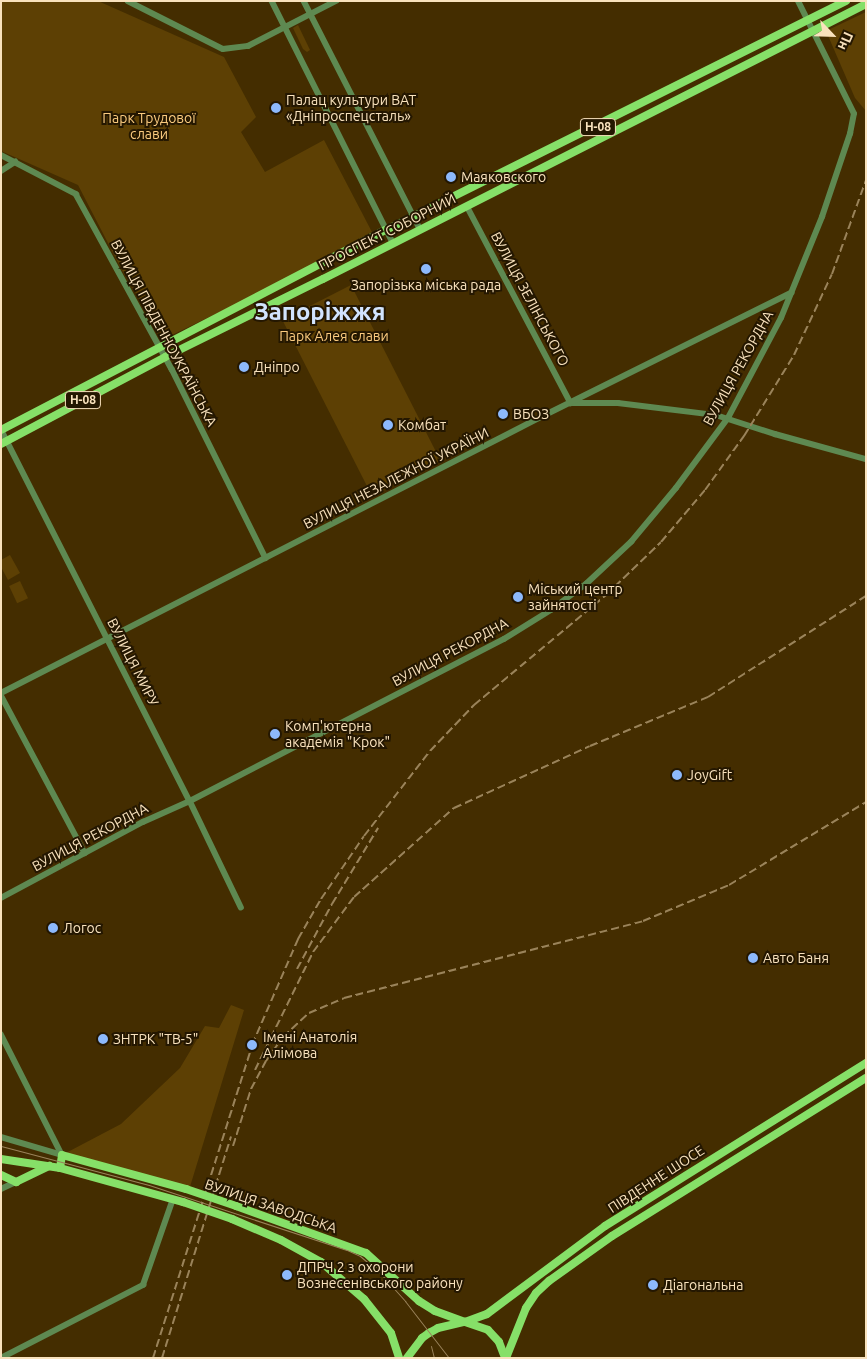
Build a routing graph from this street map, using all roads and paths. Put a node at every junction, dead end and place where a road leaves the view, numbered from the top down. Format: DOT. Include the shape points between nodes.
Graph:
graph roads {
  1 [pos="128,1"];
  2 [pos="272,1"];
  3 [pos="304,1"];
  4 [pos="336,1"];
  5 [pos="798,1"];
  6 [pos="846,1"];
  7 [pos="866,4"];
  8 [pos="311,14"];
  9 [pos="808,21"];
  10 [pos="285,27"];
  11 [pos="812,31"];
  12 [pos="1,156"];
  13 [pos="15,162"];
  14 [pos="1,171"];
  15 [pos="467,206"];
  16 [pos="414,218"];
  17 [pos="386,230"];
  18 [pos="420,230"];
  19 [pos="393,243"];
  20 [pos="791,294"];
  21 [pos="161,348"];
  22 [pos="165,357"];
  23 [pos="571,403"];
  24 [pos="728,418"];
  25 [pos="1,430"];
  26 [pos="4,442"];
  27 [pos="866,458"];
  28 [pos="266,558"];
  29 [pos="108,640"];
  30 [pos="1,694"];
  31 [pos="190,801"];
  32 [pos="85,853"];
  33 [pos="1,898"];
  34 [pos="241,907"];
  35 [pos="1,1034"];
  36 [pos="866,1063"];
  37 [pos="866,1078"];
  38 [pos="752,1132"];
  39 [pos="1,1137"];
  40 [pos="758,1144"];
  41 [pos="62,1156"];
  42 [pos="1,1159"];
  43 [pos="49,1166"];
  44 [pos="60,1168"];
  45 [pos="1,1175"];
  46 [pos="16,1182"];
  47 [pos="1,1189"];
  48 [pos="173,1199"];
  49 [pos="465,1322"];
  50 [pos="2,1358"];
  51 [pos="399,1358"];
  52 [pos="407,1358"];
  53 [pos="505,1358"];
  1 -- 10 [label="street" via="223,49 248,46"];
  2 -- 10 [label="street"];
  3 -- 8 [label="street"];
  4 -- 8 [label="street"];
  5 -- 9 [label="street"];
  6 -- 9 [label="main road, ПРОСПЕКТ СОБОРНИЙ / Н-08"];
  7 -- 11 [label="main road, ПРОСПЕКТ СОБОРНИЙ / Н-08"];
  8 -- 10 [label="street"];
  8 -- 16 [label="street"];
  9 -- 11 [label="street"];
  9 -- 16 [label="main road, ПРОСПЕКТ СОБОРНИЙ / Н-08"];
  10 -- 17 [label="street"];
  11 -- 15 [label="main road, ПРОСПЕКТ СОБОРНИЙ / Н-08"];
  11 -- 20 [label="street" via="854,114 825,208"];
  12 -- 13 [label="street, ВУЛИЦЯ ПІВДЕННОУКРАЇНСЬКА"];
  13 -- 14 [label="street"];
  13 -- 21 [label="street, ВУЛИЦЯ ПІВДЕННОУКРАЇНСЬКА" via="76,194"];
  15 -- 18 [label="main road, ПРОСПЕКТ СОБОРНИЙ / Н-08"];
  15 -- 23 [label="street, ВУЛИЦЯ ЗЕЛІНСЬКОГО"];
  16 -- 17 [label="main road, ПРОСПЕКТ СОБОРНИЙ / Н-08"];
  16 -- 18 [label="street"];
  17 -- 19 [label="street"];
  17 -- 21 [label="main road, ПРОСПЕКТ СОБОРНИЙ / Н-08"];
  18 -- 19 [label="main road, ПРОСПЕКТ СОБОРНИЙ / Н-08"];
  19 -- 22 [label="main road, ПРОСПЕКТ СОБОРНИЙ / Н-08"];
  20 -- 23 [label="street, ВУЛИЦЯ НЕЗАЛЕЖНОЇ УКРАЇНИ"];
  20 -- 24 [label="street, ВУЛИЦЯ РЕКОРДНА"];
  21 -- 22 [label="street, ВУЛИЦЯ ПІВДЕННОУКРАЇНСЬКА"];
  21 -- 25 [label="main road, ПРОСПЕКТ СОБОРНИЙ / Н-08"];
  22 -- 26 [label="main road, ПРОСПЕКТ СОБОРНИЙ / Н-08"];
  22 -- 28 [label="street, ВУЛИЦЯ ПІВДЕННОУКРАЇНСЬКА"];
  23 -- 24 [label="street" via="618,403"];
  23 -- 28 [label="street, ВУЛИЦЯ НЕЗАЛЕЖНОЇ УКРАЇНИ"];
  24 -- 27 [label="street"];
  24 -- 31 [label="street, ВУЛИЦЯ РЕКОРДНА" via="631,542 586,584 551,610 477,654"];
  25 -- 26 [label="street, ВУЛИЦЯ МИРУ"];
  26 -- 29 [label="street, ВУЛИЦЯ МИРУ"];
  28 -- 29 [label="street, ВУЛИЦЯ НЕЗАЛЕЖНОЇ УКРАЇНИ"];
  29 -- 30 [label="street, ВУЛИЦЯ НЕЗАЛЕЖНОЇ УКРАЇНИ"];
  29 -- 31 [label="street, ВУЛИЦЯ МИРУ"];
  30 -- 32 [label="street"];
  31 -- 32 [label="street, ВУЛИЦЯ РЕКОРДНА"];
  31 -- 34 [label="street, ВУЛИЦЯ МИРУ"];
  32 -- 33 [label="street, ВУЛИЦЯ РЕКОРДНА"];
  35 -- 41 [label="street"];
  36 -- 38 [label="main road, ПІВДЕННЕ ШОСЕ"];
  37 -- 40 [label="main road, ПІВДЕННЕ ШОСЕ"];
  38 -- 40 [label="main road"];
  38 -- 49 [label="main road, ПІВДЕННЕ ШОСЕ" via="605,1226 487,1314"];
  39 -- 41 [label="street"];
  40 -- 53 [label="main road, ПІВДЕННЕ ШОСЕ" via="612,1236 542,1287 526,1308"];
  41 -- 44 [label="main road"];
  41 -- 49 [label="main road, ВУЛИЦЯ ЗАВОДСЬКА, bridge" via="186,1189 366,1254 419,1301"];
  42 -- 43 [label="main road, ВУЛИЦЯ ЗАВОДСЬКА"];
  43 -- 44 [label="main road, ВУЛИЦЯ ЗАВОДСЬКА"];
  43 -- 46 [label="main road"];
  44 -- 48 [label="main road, ВУЛИЦЯ ЗАВОДСЬКА"];
  45 -- 46 [label="main road"];
  46 -- 47 [label="street"];
  48 -- 50 [label="street" via="143,1285"];
  48 -- 51 [label="main road, ВУЛИЦЯ ЗАВОДСЬКА, bridge" via="232,1219 321,1262 364,1299 391,1333"];
  49 -- 52 [label="main road, ПІВДЕННЕ ШОСЕ" via="429,1333"];
  49 -- 53 [label="main road, ВУЛИЦЯ ЗАВОДСЬКА" via="488,1330 499,1342"];
}
